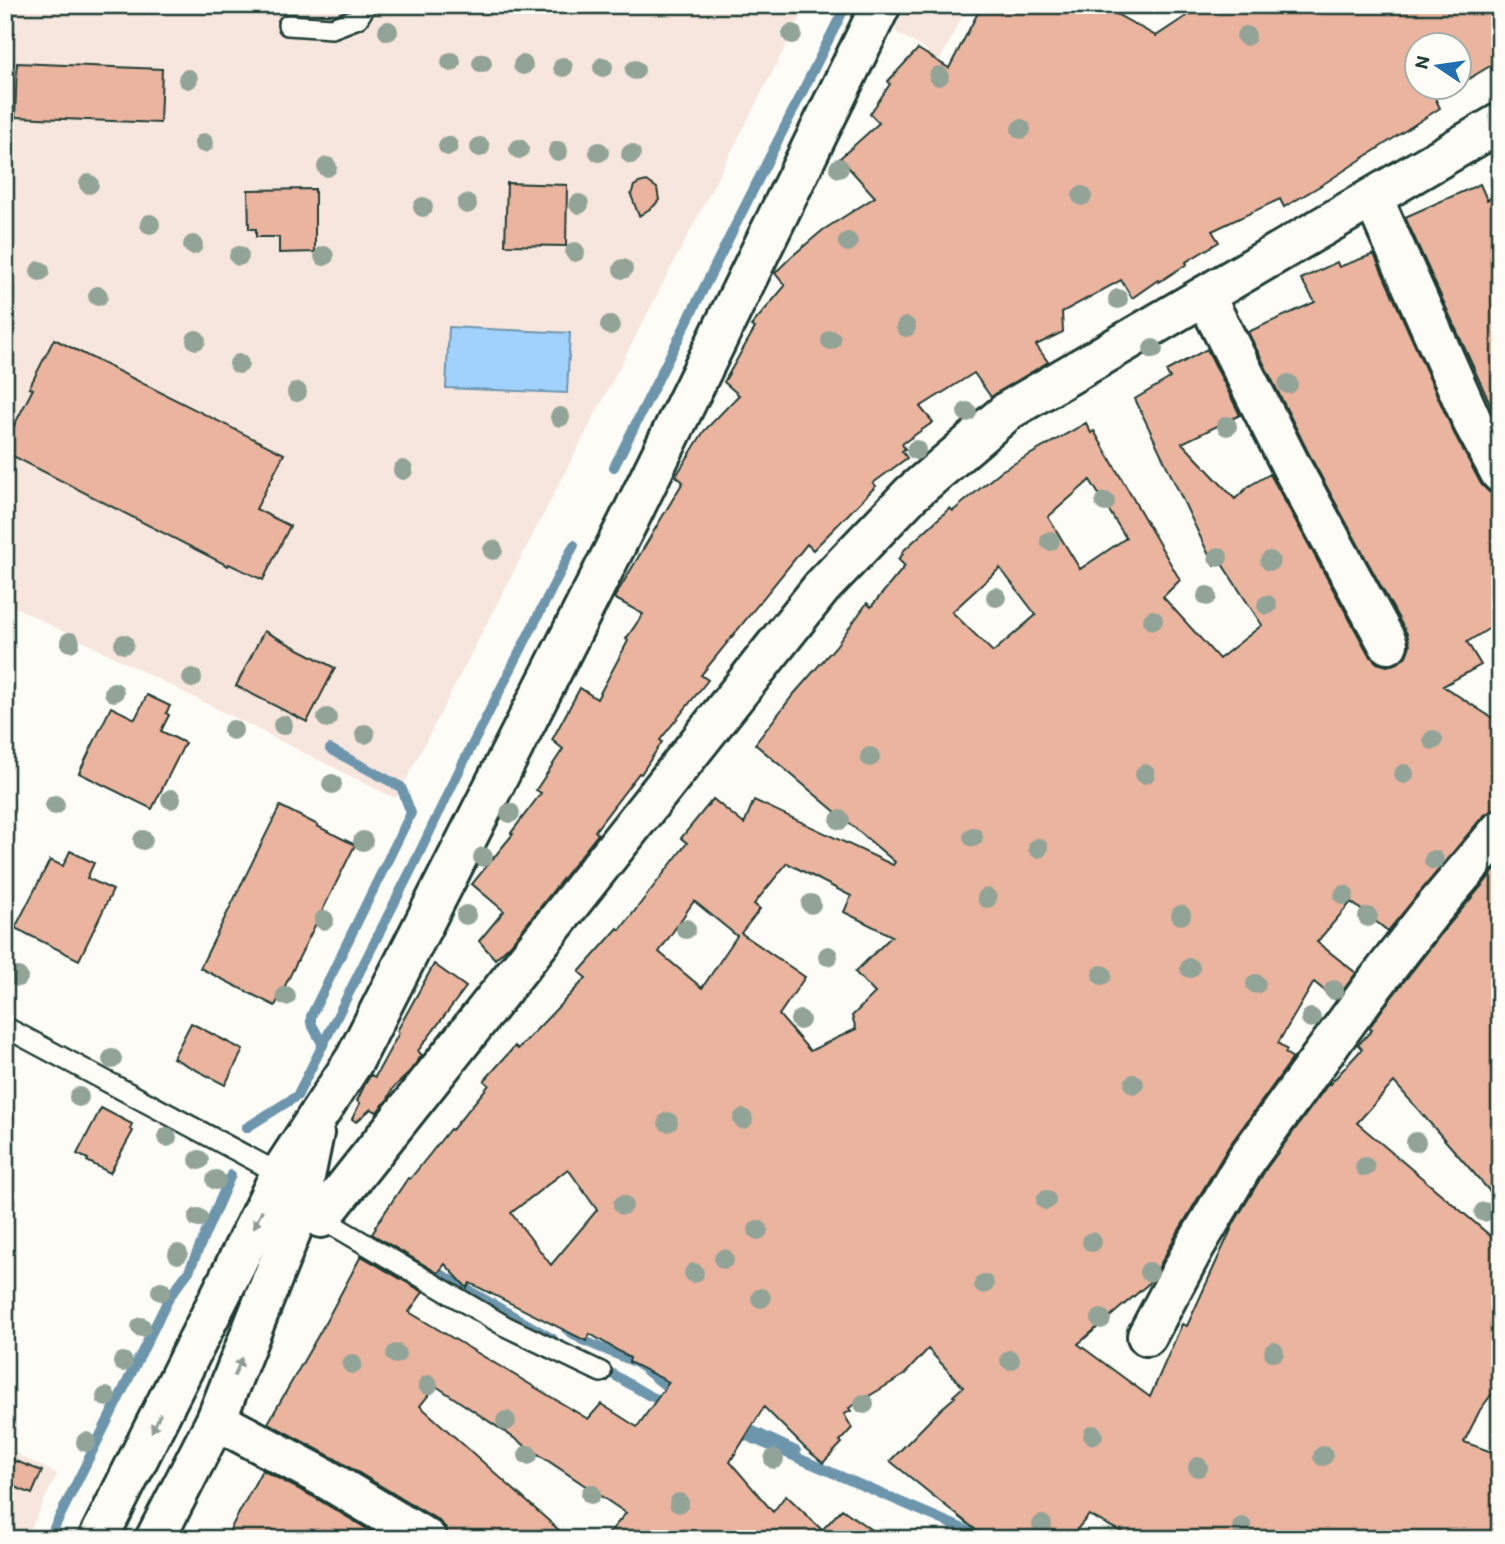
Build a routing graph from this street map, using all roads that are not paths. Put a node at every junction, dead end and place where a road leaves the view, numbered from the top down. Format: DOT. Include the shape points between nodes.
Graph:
graph roads {
  1 [pos="366,5"];
  2 [pos="881,5"];
  3 [pos="288,25"];
  4 [pos="1500,123"];
  5 [pos="1373,198"];
  6 [pos="1205,296"];
  7 [pos="1500,473"];
  8 [pos="1388,644"];
  9 [pos="1500,830"];
  10 [pos="5,1027"];
  11 [pos="301,1198"];
  12 [pos="1147,1336"];
  13 [pos="601,1372"];
  14 [pos="216,1420"];
  15 [pos="98,1539"];
  16 [pos="155,1539"];
  17 [pos="427,1539"];
  1 -- 3 [label="lane" via="358,18 332,28"];
  2 -- 11 [label="street" via="629,520 355,1059 317,1118"];
  4 -- 5 [label="street"];
  5 -- 6 [label="street"];
  5 -- 7 [label="street" via="1473,423"];
  6 -- 8 [label="street"];
  6 -- 11 [label="street" via="1009,410 912,495 822,587"];
  9 -- 12 [label="street" via="1367,994 1248,1157"];
  10 -- 11 [label="lane"];
  11 -- 13 [label="lane" via="505,1326"];
  14 -- 11 [label="street, one-way"];
  11 -- 15 [label="street, one-way" via="230,1276"];
  14 -- 16 [label="street"];
  14 -- 17 [label="street"];
}
